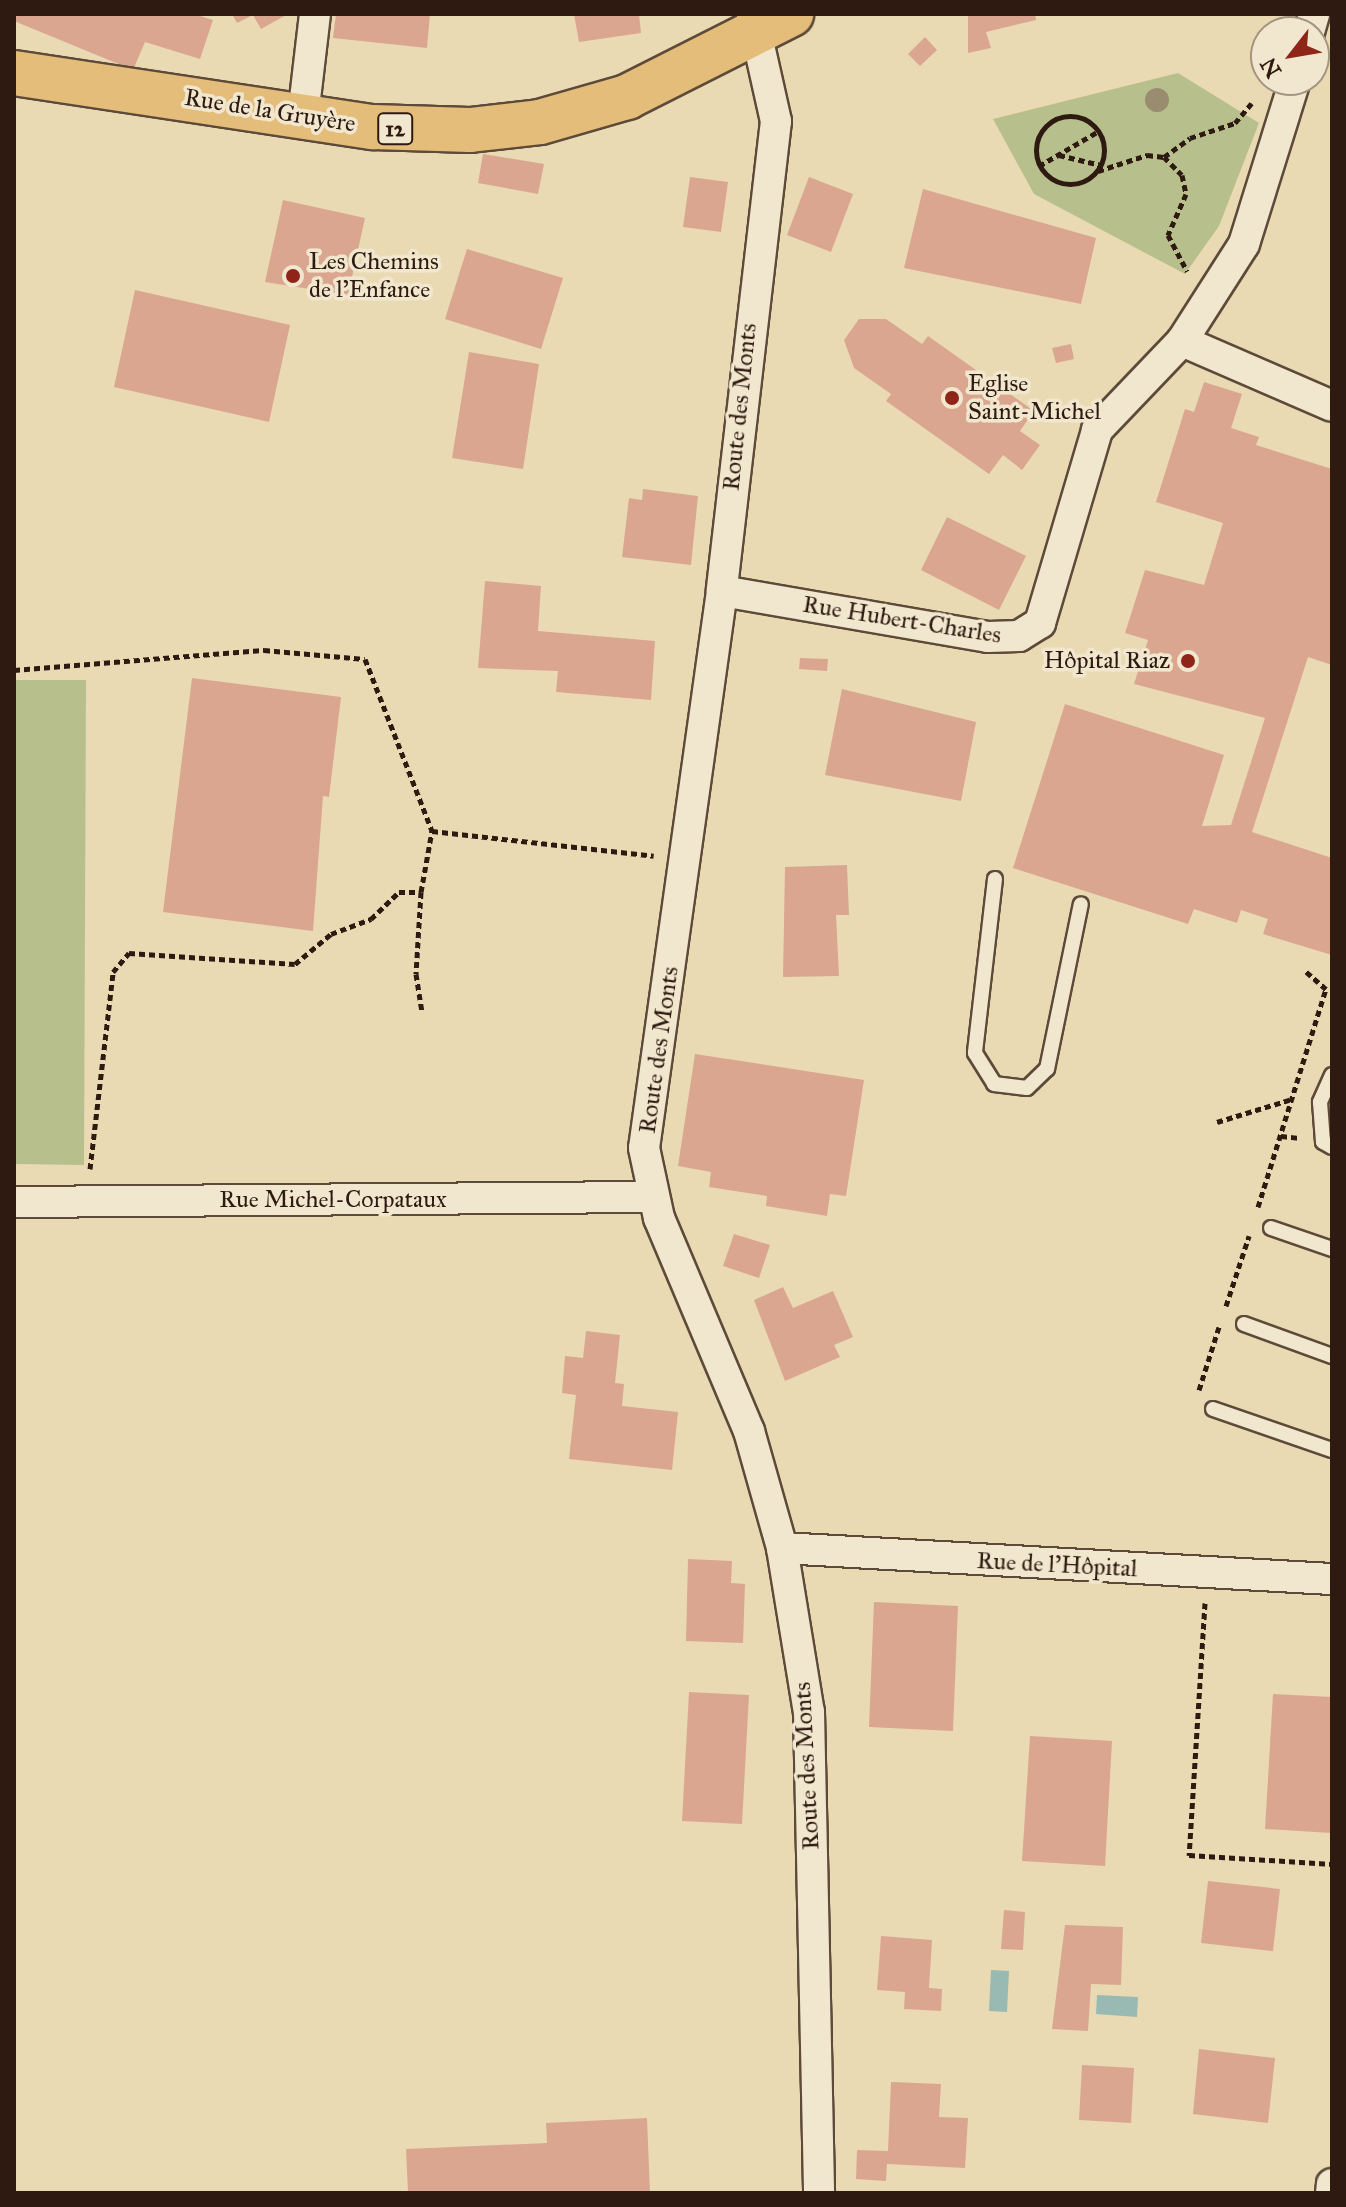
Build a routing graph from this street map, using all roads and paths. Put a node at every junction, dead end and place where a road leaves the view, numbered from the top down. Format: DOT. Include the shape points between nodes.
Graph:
graph roads {
  1 [pos="315,14"];
  2 [pos="768,20"];
  3 [pos="14,73"];
  4 [pos="1290,96"];
  5 [pos="1253,102"];
  6 [pos="303,116"];
  7 [pos="1099,131"];
  8 [pos="1058,155"];
  9 [pos="1164,157"];
  10 [pos="1039,166"];
  11 [pos="1099,168"];
  12 [pos="1192,276"];
  13 [pos="1182,341"];
  14 [pos="1332,406"];
  15 [pos="722,591"];
  16 [pos="14,670"];
  17 [pos="432,831"];
  18 [pos="687,860"];
  19 [pos="995,879"];
  20 [pos="421,892"];
  21 [pos="1081,904"];
  22 [pos="1304,970"];
  23 [pos="422,1012"];
  24 [pos="1332,1075"];
  25 [pos="1292,1099"];
  26 [pos="1217,1122"];
  27 [pos="1332,1147"];
  28 [pos="652,1197"];
  29 [pos="87,1201"];
  30 [pos="14,1202"];
  31 [pos="1271,1228"];
  32 [pos="1332,1249"];
  33 [pos="1244,1324"];
  34 [pos="1332,1356"];
  35 [pos="1213,1409"];
  36 [pos="1332,1450"];
  37 [pos="782,1548"];
  38 [pos="1206,1572"];
  39 [pos="1332,1579"];
  40 [pos="1332,1864"];
  41 [pos="1332,2184"];
  42 [pos="819,2193"];
  43 [pos="1331,2193"];
  1 -- 6 [label="street"];
  2 -- 6 [label="main road, Rue de la Gruyère / 12" via="647,90 540,122 439,131"];
  2 -- 15 [label="street, Route des Monts" via="776,121"];
  3 -- 6 [label="main road, Rue de la Gruyère / 12"];
  4 -- 13 [label="street, Rue Hubert-Charles" via="1244,244"];
  5 -- 9 [label="path" via="1235,123 1190,138"];
  7 -- 8 [label="path"];
  7 -- 10 [label="path" via="1079,117 1057,118 1037,143"];
  7 -- 11 [label="path"];
  8 -- 10 [label="path"];
  8 -- 11 [label="path"];
  9 -- 11 [label="path" via="1131,156"];
  9 -- 12 [label="path" via="1182,175 1186,194 1168,235 1175,259"];
  10 -- 11 [label="path" via="1067,184"];
  13 -- 14 [label="street"];
  13 -- 15 [label="street, Rue Hubert-Charles" via="1097,430 1070,508 1053,600 1030,631 988,637"];
  15 -- 18 [label="street, Route des Monts"];
  16 -- 17 [label="path" via="264,650 365,659"];
  17 -- 18 [label="path"];
  17 -- 20 [label="path"];
  18 -- 28 [label="street, Route des Monts" via="644,1148"];
  19 -- 21 [label="lane" via="975,1053 994,1084 1027,1088 1047,1069"];
  20 -- 23 [label="path" via="416,974"];
  20 -- 29 [label="path" via="399,892 371,919 331,934 295,964 161,951 119,960"];
  22 -- 25 [label="path" via="1326,989"];
  24 -- 27 [label="lane" via="1320,1102 1323,1142"];
  25 -- 26 [label="path"];
  25 -- 35 [label="path" via="1198,1393"];
  28 -- 29 [label="street, Rue Michel-Corpataux"];
  28 -- 37 [label="street, Route des Monts" via="749,1431"];
  29 -- 30 [label="street, Rue Michel-Corpataux"];
  31 -- 32 [label="lane"];
  33 -- 34 [label="lane"];
  35 -- 36 [label="lane"];
  37 -- 38 [label="street, Rue de l'Hôpital"];
  37 -- 42 [label="street, Route des Monts" via="809,1712"];
  38 -- 39 [label="street, Rue de l'Hôpital"];
  38 -- 40 [label="path" via="1189,1855"];
  41 -- 43 [label="street"];
}
